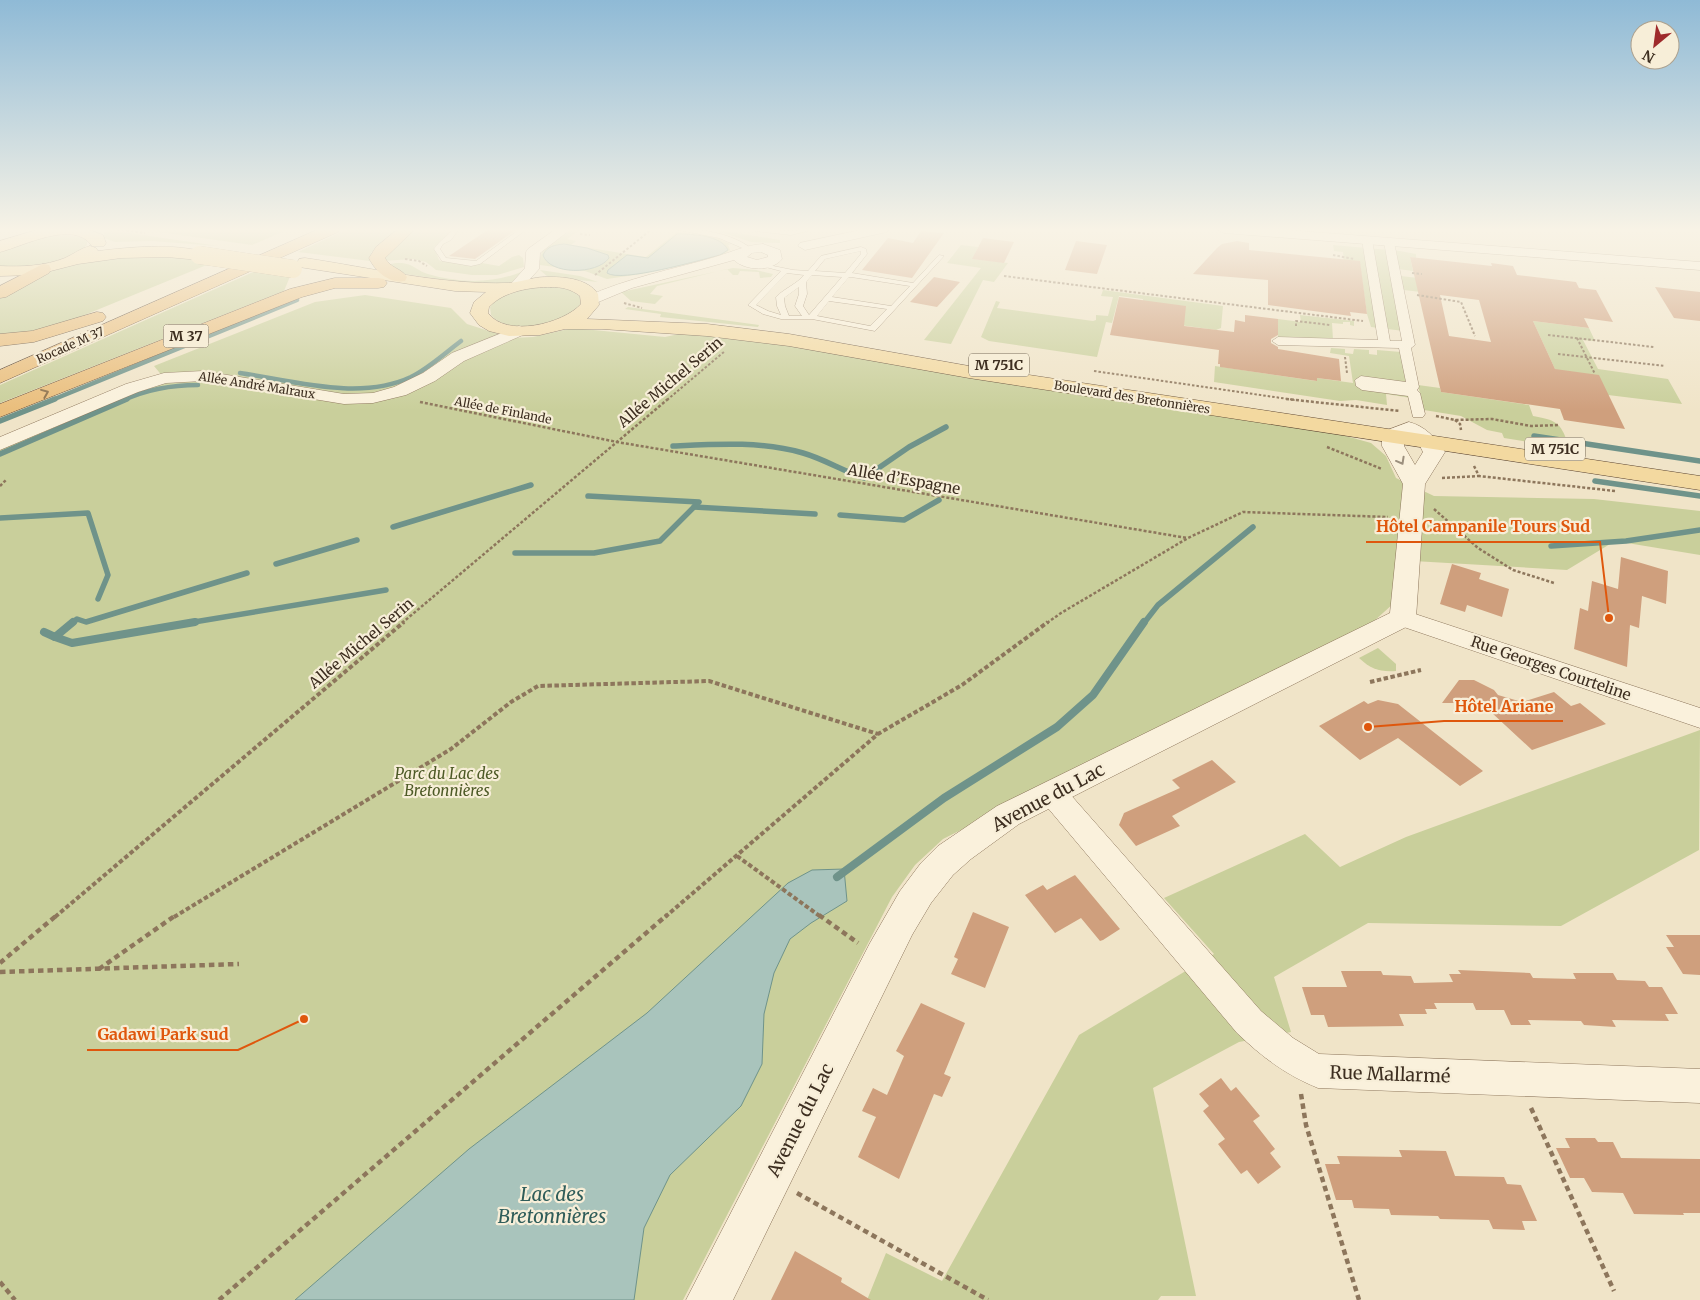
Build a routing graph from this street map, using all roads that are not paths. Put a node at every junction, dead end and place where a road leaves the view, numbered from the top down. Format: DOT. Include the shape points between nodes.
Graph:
graph roads {
  1 [pos="169,290"];
  2 [pos="196,290"];
  3 [pos="306,290"];
  4 [pos="417,290"];
  5 [pos="507,290"];
  6 [pos="583,290"];
  7 [pos="613,290"];
  8 [pos="762,290"];
  9 [pos="789,290"];
  10 [pos="803,290"];
  11 [pos="833,290"];
  12 [pos="910,290"];
  13 [pos="1375,290"];
  14 [pos="1399,290"];
  15 [pos="826,298"];
  16 [pos="138,303"];
  17 [pos="591,303"];
  18 [pos="892,308"];
  19 [pos="485,316"];
  20 [pos="786,317"];
  21 [pos="809,317"];
  22 [pos="563,324"];
  23 [pos="518,331"];
  24 [pos="0,340"];
  25 [pos="1278,341"];
  26 [pos="1385,344"];
  27 [pos="1404,345"];
  28 [pos="458,357"];
  29 [pos="0,363"];
  30 [pos="0,377"];
  31 [pos="0,411"];
  32 [pos="1407,426"];
  33 [pos="1428,442"];
  34 [pos="0,444"];
  35 [pos="1700,471"];
  36 [pos="1700,483"];
  37 [pos="1413,498"];
  38 [pos="1403,618"];
  39 [pos="1700,718"];
  40 [pos="1052,793"];
  41 [pos="1700,1086"];
  42 [pos="709,1300"];
  1 -- 16 [label="highway, Rocade M 37"];
  2 -- 30 [label="highway, Rocade M 37 / M 37"];
  31 -- 3 [label="highway, M 37, one-way"];
  4 -- 19 [label="main road, M 751C" via="463,299"];
  5 -- 19 [label="main road, M 751C" via="490,297"];
  6 -- 17 [label="main road, M 751C"];
  7 -- 17 [label="street"];
  8 -- 20 [label="lane" via="752,305 770,315"];
  9 -- 20 [label="lane" via="780,297"];
  10 -- 21 [label="lane" via="800,306"];
  11 -- 15 [label="lane"];
  12 -- 18 [label="lane"];
  13 -- 26 [label="street"];
  14 -- 27 [label="street" via="1409,345"];
  15 -- 18 [label="lane"];
  15 -- 21 [label="lane"];
  16 -- 24 [label="highway" via="55,330"];
  16 -- 29 [label="highway, Rocade M 37"];
  17 -- 22 [label="main road, M 751C" via="581,316"];
  17 -- 32 [label="main road, Boulevard des Bretonnières / M 751C" via="614,315 767,330"];
  18 -- 21 [label="lane" via="872,329"];
  19 -- 23 [label="main road, M 751C" via="502,329"];
  19 -- 28 [label="street, Allée André Malraux"];
  20 -- 21 [label="lane"];
  22 -- 23 [label="main road, M 751C" via="542,330"];
  22 -- 32 [label="main road, Boulevard des Bretonnières / M 751C" via="698,329 780,338 969,372"];
  23 -- 28 [label="street, Allée André Malraux"];
  25 -- 26 [label="street"];
  26 -- 27 [label="street"];
  27 -- 32 [label="street" via="1412,387 1361,380 1362,386 1414,393"];
  28 -- 34 [label="street, Allée André Malraux" via="429,377 385,395 360,399 203,376 151,381"];
  32 -- 33 [label="main road, Boulevard des Bretonnières / M 751C"];
  32 -- 35 [label="main road, Boulevard des Bretonnières / M 751C"];
  32 -- 37 [label="street, one-way" via="1393,446"];
  33 -- 36 [label="main road, Boulevard des Bretonnières / M 751C"];
  33 -- 37 [label="street" via="1434,452"];
  37 -- 38 [label="street"];
  38 -- 39 [label="street, Rue Georges Courteline"];
  38 -- 40 [label="street, Avenue du Lac"];
  40 -- 41 [label="street, Rue Mallarmé" via="1250,1022 1284,1054 1300,1063 1318,1071"];
  40 -- 42 [label="street, Avenue du Lac" via="1008,815 955,852 932,873 884,955"];
}
